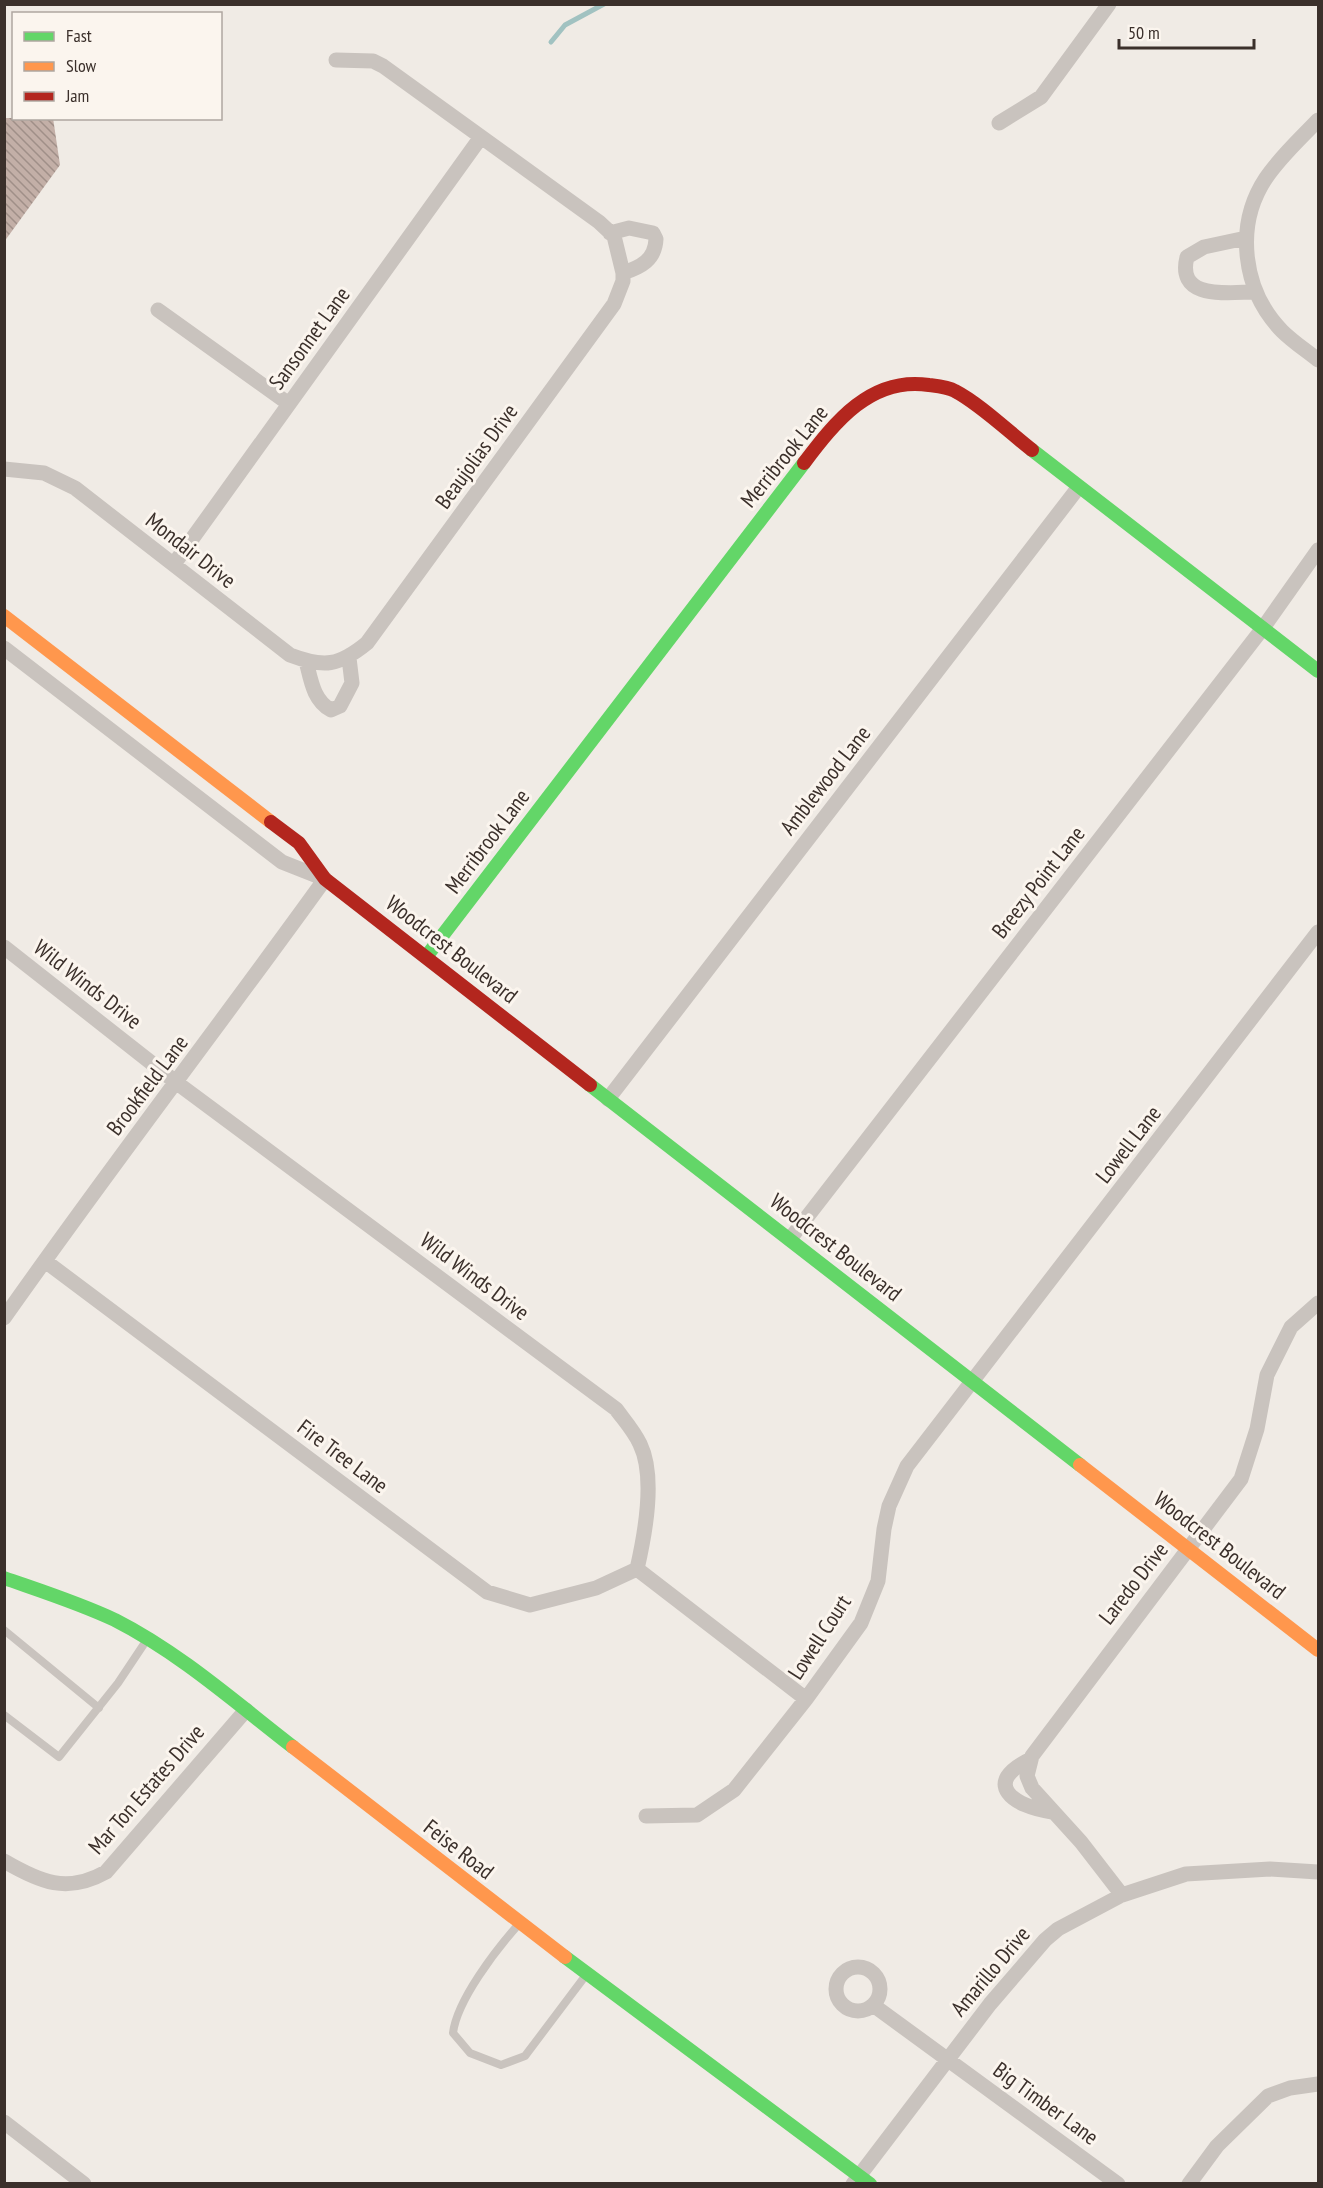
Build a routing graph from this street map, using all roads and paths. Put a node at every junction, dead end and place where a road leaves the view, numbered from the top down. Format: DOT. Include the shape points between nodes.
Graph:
graph roads {
  1 [pos="1109,4"];
  2 [pos="336,60"];
  3 [pos="1318,120"];
  4 [pos="999,123"];
  5 [pos="481,137"];
  6 [pos="610,233"];
  7 [pos="1246,238"];
  8 [pos="623,273"];
  9 [pos="1256,291"];
  10 [pos="158,310"];
  11 [pos="1318,360"];
  12 [pos="289,404"];
  13 [pos="4,470"];
  14 [pos="1078,488"];
  15 [pos="1318,550"];
  16 [pos="174,564"];
  17 [pos="4,616"];
  18 [pos="1263,628"];
  19 [pos="4,648"];
  20 [pos="350,658"];
  21 [pos="306,661"];
  22 [pos="1318,671"];
  23 [pos="326,879"];
  24 [pos="1318,934"];
  25 [pos="4,947"];
  26 [pos="426,957"];
  27 [pos="177,1083"];
  28 [pos="608,1099"];
  29 [pos="790,1239"];
  30 [pos="45,1261"];
  31 [pos="1318,1303"];
  32 [pos="4,1318"];
  33 [pos="971,1381"];
  34 [pos="1189,1549"];
  35 [pos="637,1569"];
  36 [pos="4,1578"];
  37 [pos="4,1630"];
  38 [pos="147,1640"];
  39 [pos="1318,1650"];
  40 [pos="806,1699"];
  41 [pos="99,1708"];
  42 [pos="246,1710"];
  43 [pos="4,1715"];
  44 [pos="1031,1759"];
  45 [pos="1052,1812"];
  46 [pos="646,1816"];
  47 [pos="4,1861"];
  48 [pos="1318,1872"];
  49 [pos="1122,1895"];
  50 [pos="519,1923"];
  51 [pos="587,1974"];
  52 [pos="873,2006"];
  53 [pos="948,2059"];
  54 [pos="1318,2084"];
  55 [pos="4,2122"];
  56 [pos="861,2181"];
  57 [pos="84,2184"];
  58 [pos="1118,2184"];
  59 [pos="1189,2184"];
  1 -- 4 [label="street" via="1041,98"];
  2 -- 5 [label="street, Beaujolias Drive" via="373,61 383,66"];
  3 -- 7 [label="street" via="1265,179 1255,197"];
  5 -- 6 [label="street, Beaujolias Drive"];
  5 -- 12 [label="street, Sansonnet Lane"];
  6 -- 8 [label="street, Beaujolias Drive"];
  6 -- 8 [label="street" via="639,229 653,233 656,239 651,258 640,268"];
  7 -- 9 [label="street" via="1250,277"];
  7 -- 9 [label="street" via="1204,247 1187,257 1184,267 1189,281 1198,289"];
  8 -- 20 [label="street, Beaujolias Drive" via="614,304 367,643"];
  9 -- 11 [label="street" via="1283,332"];
  10 -- 12 [label="street"];
  12 -- 16 [label="street, Sansonnet Lane"];
  13 -- 16 [label="street, Mondair Drive" via="44,473 75,488"];
  14 -- 18 [label="street, Merribrook Lane"];
  14 -- 26 [label="street, Merribrook Lane" via="955,391 901,382 865,397 835,422"];
  14 -- 28 [label="street, Amblewood Lane"];
  15 -- 18 [label="street, Breezy Point Lane"];
  16 -- 21 [label="street, Mondair Drive" via="290,655"];
  17 -- 23 [label="street, Woodcrest Boulevard" via="299,843"];
  18 -- 22 [label="street, Merribrook Lane"];
  18 -- 29 [label="street, Breezy Point Lane"];
  19 -- 23 [label="street, Woodcrest Boulevard" via="282,862"];
  20 -- 21 [label="street, Mondair Drive" via="328,664"];
  20 -- 21 [label="street" via="352,683 340,706 331,710 313,691"];
  23 -- 26 [label="street, Woodcrest Boulevard"];
  23 -- 27 [label="street, Brookfield Lane"];
  24 -- 33 [label="street, Lowell Lane"];
  25 -- 27 [label="street, Wild Winds Drive"];
  26 -- 28 [label="street, Woodcrest Boulevard"];
  27 -- 30 [label="street, Brookfield Lane"];
  27 -- 35 [label="street, Wild Winds Drive" via="616,1409 641,1445 646,1473 646,1530"];
  28 -- 29 [label="street, Woodcrest Boulevard"];
  29 -- 33 [label="street, Woodcrest Boulevard"];
  30 -- 32 [label="street, Brookfield Lane"];
  30 -- 35 [label="street, Fire Tree Lane" via="487,1592 530,1605 596,1588"];
  31 -- 34 [label="street, Laredo Drive" via="1291,1327 1267,1375 1257,1429 1241,1479"];
  33 -- 34 [label="street, Woodcrest Boulevard"];
  33 -- 40 [label="street, Lowell Court" via="907,1466 890,1506 878,1581 861,1623"];
  34 -- 39 [label="street, Woodcrest Boulevard"];
  34 -- 44 [label="street, Laredo Drive"];
  35 -- 40 [label="street"];
  36 -- 38 [label="street, Feise Road" via="69,1600"];
  37 -- 41 [label="lane"];
  38 -- 41 [label="lane"];
  38 -- 42 [label="street, Feise Road"];
  40 -- 46 [label="street, Lowell Court" via="734,1790 697,1815"];
  41 -- 43 [label="lane" via="59,1757"];
  42 -- 47 [label="street, Mar Ton Estates Drive" via="106,1872 93,1879 57,1885"];
  42 -- 50 [label="street, Feise Road"];
  44 -- 45 [label="street" via="1029,1782"];
  44 -- 45 [label="street, Laredo Drive" via="1012,1768 1006,1778 1007,1790 1017,1803"];
  45 -- 49 [label="street"];
  48 -- 49 [label="street, Amarillo Drive" via="1270,1869 1186,1874"];
  49 -- 53 [label="street, Amarillo Drive" via="1045,1940"];
  50 -- 51 [label="street, Feise Road"];
  50 -- 51 [label="lane" via="454,2018 453,2033 470,2053 501,2065 525,2055"];
  51 -- 56 [label="street, Feise Road"];
  52 -- 53 [label="street, Big Timber Lane"];
  53 -- 56 [label="street, Amarillo Drive"];
  53 -- 58 [label="street, Big Timber Lane"];
  54 -- 59 [label="street" via="1268,2096 1217,2146"];
  55 -- 57 [label="street"];
}
